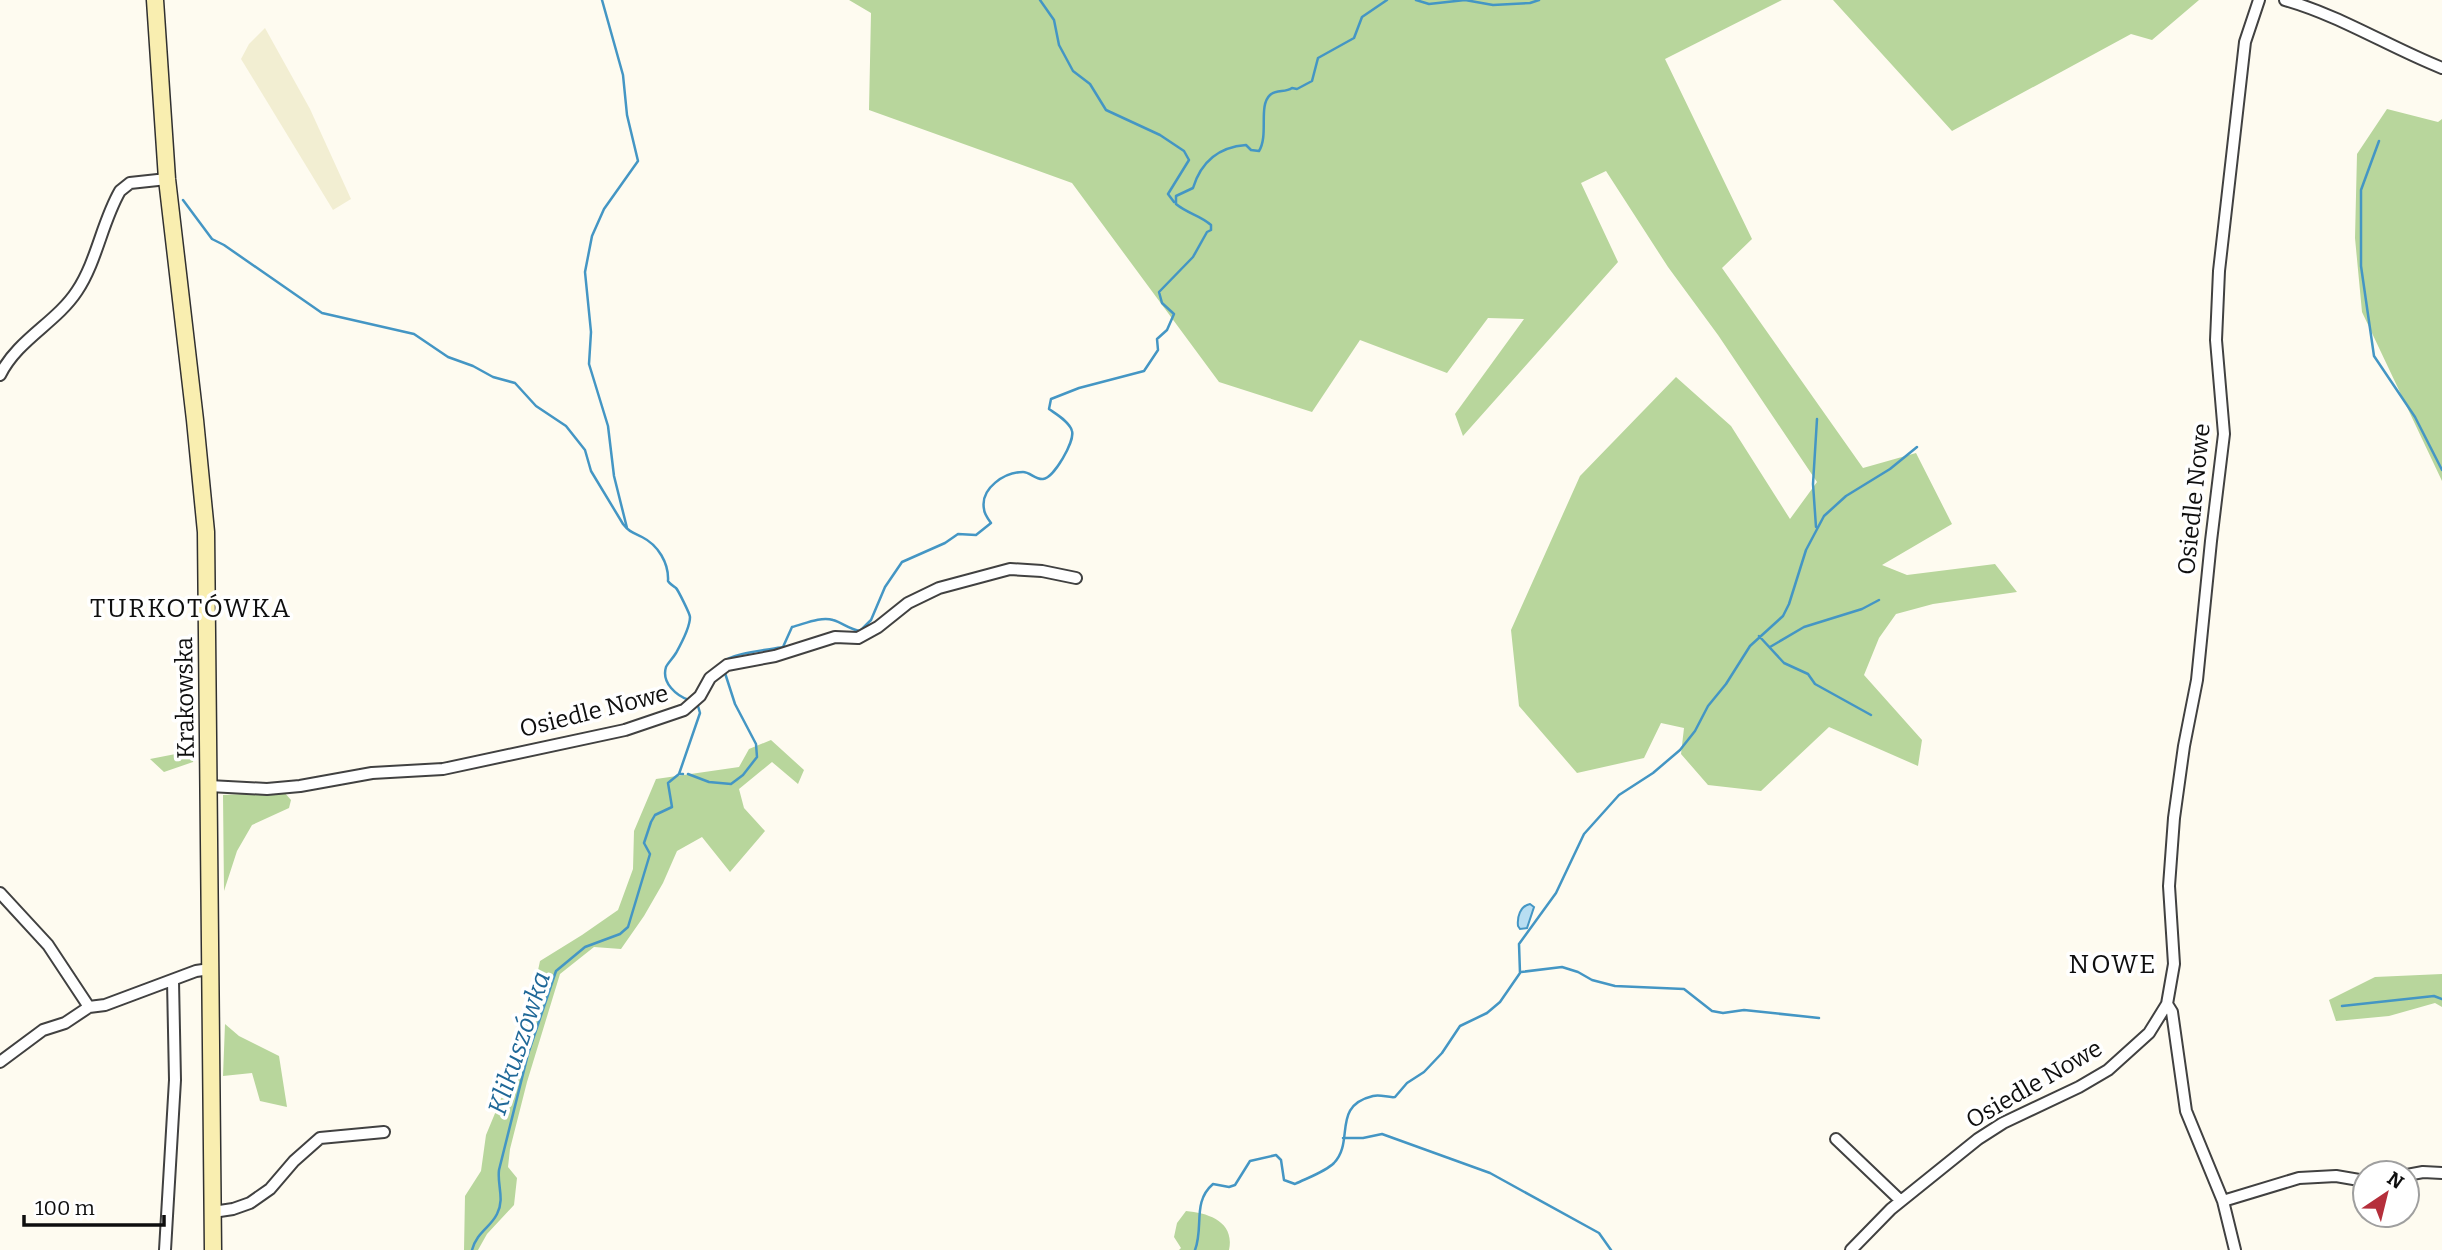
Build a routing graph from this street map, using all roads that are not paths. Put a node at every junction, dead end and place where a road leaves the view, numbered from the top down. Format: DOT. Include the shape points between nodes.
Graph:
graph roads {
  1 [pos="155,0"];
  2 [pos="2259,0"];
  3 [pos="2285,0"];
  4 [pos="2442,68"];
  5 [pos="167,179"];
  6 [pos="0,375"];
  7 [pos="1076,578"];
  8 [pos="209,786"];
  9 [pos="0,892"];
  10 [pos="211,969"];
  11 [pos="173,981"];
  12 [pos="2167,1004"];
  13 [pos="89,1007"];
  14 [pos="0,1062"];
  15 [pos="384,1132"];
  16 [pos="1836,1139"];
  17 [pos="2421,1172"];
  18 [pos="2442,1173"];
  19 [pos="2351,1179"];
  20 [pos="1901,1201"];
  21 [pos="2223,1201"];
  22 [pos="213,1212"];
  23 [pos="165,1250"];
  24 [pos="213,1250"];
  25 [pos="1851,1250"];
  26 [pos="2235,1250"];
  1 -- 5 [label="main road, Krakowska"];
  2 -- 12 [label="street, Osiedle Nowe" via="2245,42 2219,271 2216,340 2224,434 2197,680 2174,818 2169,886 2174,964"];
  3 -- 4 [label="street" via="2335,17"];
  5 -- 6 [label="street" via="130,183 120,191 79,289 20,346"];
  5 -- 8 [label="main road, Krakowska" via="205,532"];
  7 -- 8 [label="street, Osiedle Nowe" via="1010,569 939,588 908,603 858,638 835,637 727,665 710,678 694,703 676,714 625,730 443,769 267,789"];
  8 -- 10 [label="main road, Krakowska"];
  9 -- 13 [label="street" via="48,945"];
  10 -- 11 [label="street"];
  10 -- 22 [label="main road, Krakowska"];
  11 -- 13 [label="street"];
  11 -- 23 [label="street" via="175,1080"];
  12 -- 20 [label="street, Osiedle Nowe" via="2149,1033 2108,1070 1989,1131"];
  12 -- 21 [label="street, Osiedle Nowe" via="2172,1012 2186,1111"];
  13 -- 14 [label="street" via="65,1023 43,1030"];
  15 -- 22 [label="street" via="320,1138 250,1203"];
  16 -- 20 [label="street"];
  17 -- 18 [label="street"];
  19 -- 21 [label="street" via="2299,1178"];
  20 -- 25 [label="street, Osiedle Nowe"];
  21 -- 26 [label="street, Osiedle Nowe"];
  22 -- 24 [label="main road, Krakowska"];
}
